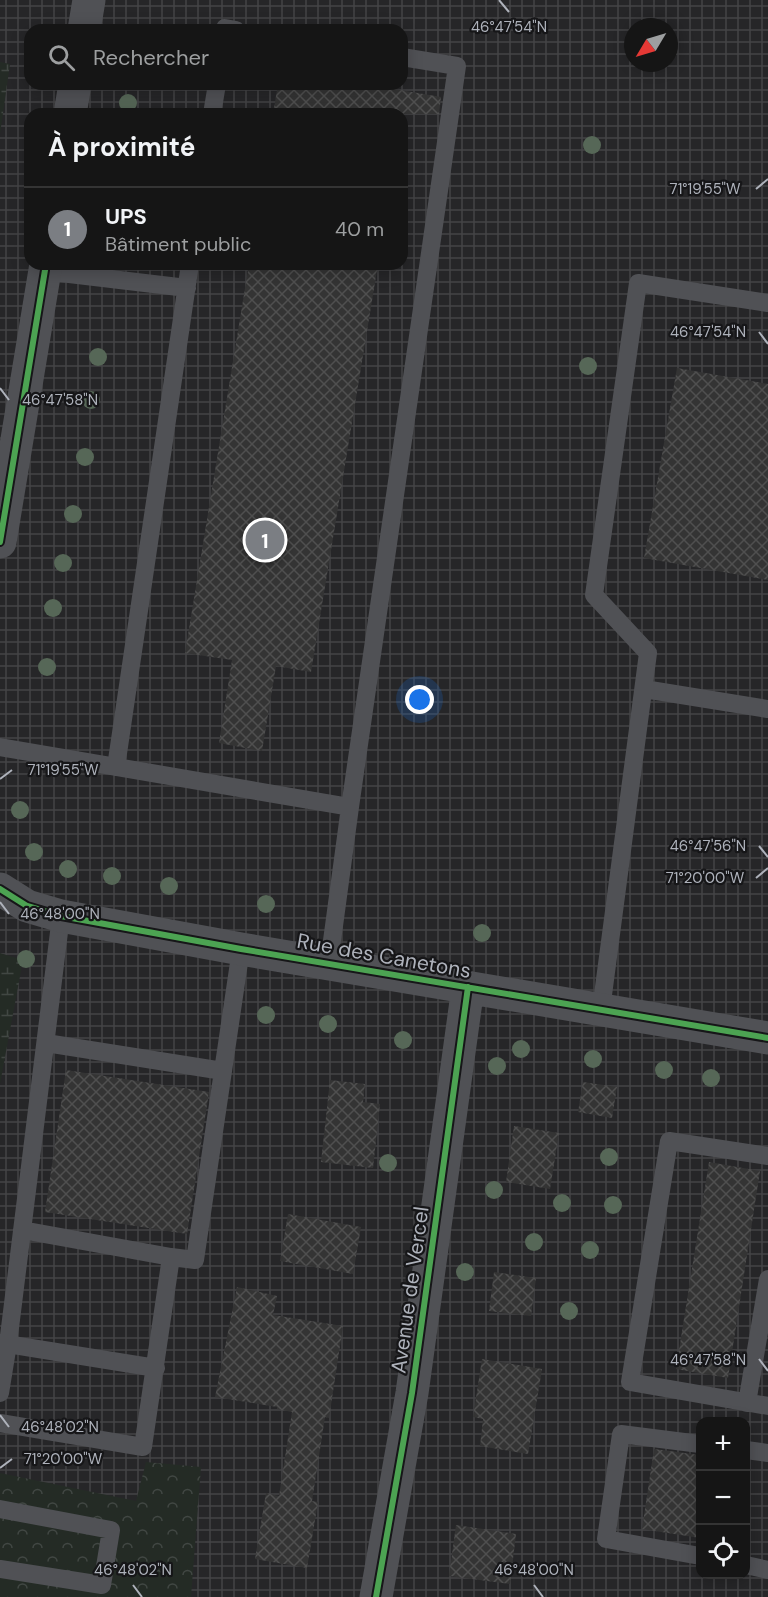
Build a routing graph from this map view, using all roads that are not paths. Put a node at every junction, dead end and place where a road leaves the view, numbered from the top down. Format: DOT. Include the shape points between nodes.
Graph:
graph roads {
  1 [pos="89,0"];
  2 [pos="85,24"];
  3 [pos="408,58"];
  4 [pos="74,90"];
  5 [pos="216,90"];
  6 [pos="71,108"];
  7 [pos="213,108"];
  8 [pos="45,270"];
  9 [pos="65,270"];
  10 [pos="189,270"];
  11 [pos="187,288"];
  12 [pos="768,303"];
  13 [pos="0,542"];
  14 [pos="644,689"];
  15 [pos="768,709"];
  16 [pos="0,747"];
  17 [pos="116,767"];
  18 [pos="350,807"];
  19 [pos="0,889"];
  20 [pos="62,916"];
  21 [pos="241,949"];
  22 [pos="329,963"];
  23 [pos="468,987"];
  24 [pos="601,1010"];
  25 [pos="768,1038"];
  26 [pos="45,1043"];
  27 [pos="224,1071"];
  28 [pos="768,1156"];
  29 [pos="22,1230"];
  30 [pos="171,1257"];
  31 [pos="768,1279"];
  32 [pos="4,1344"];
  33 [pos="156,1368"];
  34 [pos="0,1393"];
  35 [pos="747,1402"];
  36 [pos="768,1406"];
  37 [pos="0,1424"];
  38 [pos="696,1443"];
  39 [pos="750,1453"];
  40 [pos="768,1453"];
  41 [pos="0,1509"];
  42 [pos="696,1555"];
  43 [pos="750,1566"];
  44 [pos="0,1569"];
  45 [pos="768,1570"];
  46 [pos="376,1597"];
  1 -- 2 [label="street"];
  3 -- 18 [label="lane" via="457,66"];
  4 -- 6 [label="street"];
  5 -- 7 [label="lane"];
  8 -- 13 [label="street"];
  9 -- 11 [label="lane"];
  10 -- 11 [label="lane"];
  11 -- 17 [label="lane"];
  12 -- 14 [label="lane" via="638,283 594,595 648,653"];
  14 -- 15 [label="lane"];
  14 -- 24 [label="lane"];
  16 -- 17 [label="lane"];
  17 -- 18 [label="lane"];
  18 -- 22 [label="lane"];
  19 -- 20 [label="street, Rue des Canetons" via="27,906"];
  20 -- 21 [label="street, Rue des Canetons"];
  20 -- 26 [label="lane"];
  21 -- 22 [label="street, Rue des Canetons"];
  21 -- 27 [label="lane"];
  22 -- 23 [label="street, Rue des Canetons"];
  23 -- 24 [label="street, Rue des Canetons"];
  23 -- 46 [label="street, Avenue de Vercel" via="412,1392"];
  24 -- 25 [label="street, Rue des Canetons"];
  26 -- 27 [label="lane"];
  26 -- 29 [label="lane"];
  27 -- 30 [label="lane" via="195,1260"];
  28 -- 35 [label="lane" via="669,1141 630,1382"];
  29 -- 30 [label="lane"];
  29 -- 32 [label="lane"];
  30 -- 33 [label="lane"];
  31 -- 35 [label="lane"];
  32 -- 33 [label="lane"];
  32 -- 34 [label="lane"];
  33 -- 37 [label="lane" via="142,1447"];
  35 -- 36 [label="lane"];
  38 -- 42 [label="lane" via="621,1434 606,1539"];
  39 -- 40 [label="lane"];
  41 -- 44 [label="lane" via="111,1530 102,1585"];
  43 -- 45 [label="lane"];
}
